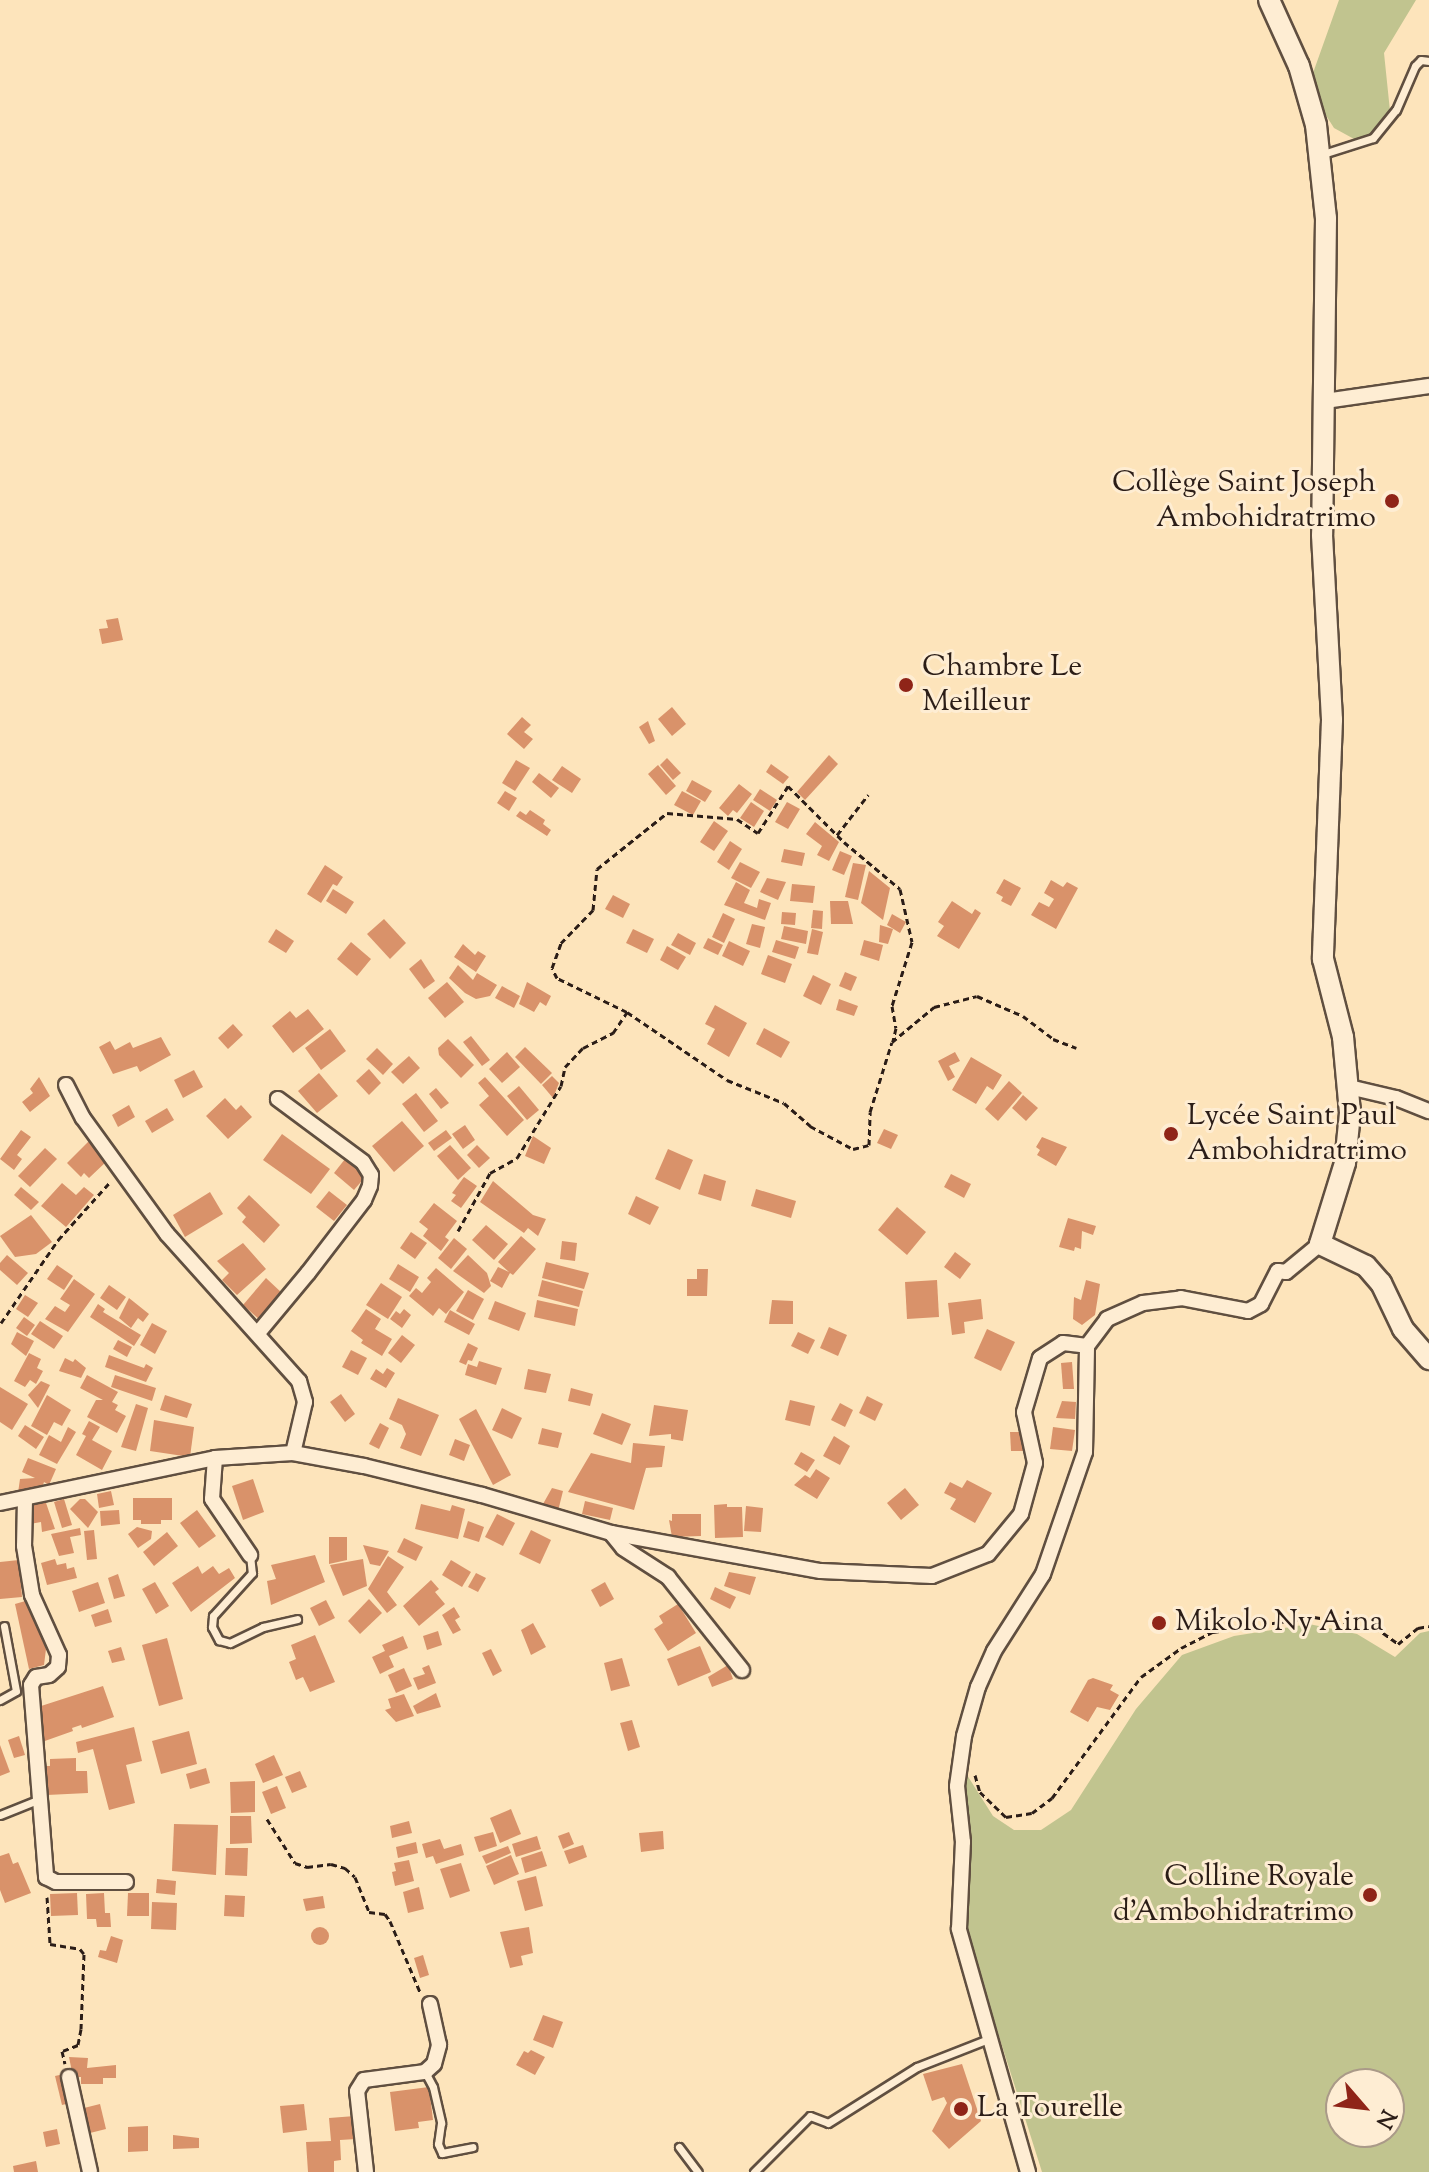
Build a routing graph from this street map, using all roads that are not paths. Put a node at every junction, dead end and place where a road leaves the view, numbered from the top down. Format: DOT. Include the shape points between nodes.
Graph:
graph roads {
  1 [pos="1267,1"];
  2 [pos="1429,61"];
  3 [pos="1319,155"];
  4 [pos="1429,386"];
  5 [pos="1325,401"];
  6 [pos="66,1085"];
  7 [pos="1349,1087"];
  8 [pos="278,1099"];
  9 [pos="1429,1111"];
  10 [pos="1320,1244"];
  11 [pos="258,1333"];
  12 [pos="1087,1346"];
  13 [pos="1429,1359"];
  14 [pos="293,1453"];
  15 [pos="215,1458"];
  16 [pos="25,1499"];
  17 [pos="0,1503"];
  18 [pos="611,1533"];
  19 [pos="250,1555"];
  20 [pos="297,1619"];
  21 [pos="4,1626"];
  22 [pos="742,1670"];
  23 [pos="0,1700"];
  24 [pos="40,1799"];
  25 [pos="0,1815"];
  26 [pos="126,1882"];
  27 [pos="430,2004"];
  28 [pos="988,2039"];
  29 [pos="425,2072"];
  30 [pos="69,2077"];
  31 [pos="472,2147"];
  32 [pos="679,2147"];
  33 [pos="90,2172"];
  34 [pos="366,2172"];
  35 [pos="698,2172"];
  36 [pos="754,2172"];
  37 [pos="1028,2172"];
  1 -- 3 [label="street" via="1299,66"];
  2 -- 3 [label="lane" via="1415,66 1396,110 1373,138"];
  3 -- 5 [label="street" via="1326,218"];
  4 -- 5 [label="street"];
  5 -- 7 [label="street" via="1322,535 1332,720 1323,959 1343,1037"];
  6 -- 11 [label="street" via="83,1118 167,1234"];
  7 -- 9 [label="street"];
  7 -- 10 [label="street" via="1345,1163"];
  8 -- 11 [label="street" via="363,1162 371,1175 364,1200"];
  10 -- 12 [label="street" via="1286,1272 1278,1271 1261,1304 1248,1311 1181,1298 1143,1303 1107,1319"];
  10 -- 13 [label="street" via="1366,1266 1381,1283 1403,1329"];
  11 -- 14 [label="street" via="299,1381 305,1402"];
  12 -- 18 [label="street" via="1063,1343 1040,1358 1024,1412 1035,1463 1021,1514 988,1554 932,1576 821,1571"];
  12 -- 28 [label="street" via="1085,1452 1043,1574 994,1651 964,1736 957,1786 963,1842 959,1929"];
  14 -- 15 [label="street"];
  14 -- 18 [label="street" via="438,1484"];
  15 -- 16 [label="street"];
  15 -- 19 [label="street" via="212,1499"];
  16 -- 17 [label="street"];
  16 -- 24 [label="street" via="24,1546 32,1595 59,1655 58,1667 31,1685"];
  18 -- 22 [label="street" via="623,1548 668,1577"];
  19 -- 20 [label="lane" via="252,1573 213,1616 219,1640 230,1643"];
  21 -- 23 [label="lane" via="16,1691"];
  24 -- 25 [label="lane"];
  24 -- 26 [label="street" via="46,1877 56,1882"];
  27 -- 29 [label="street" via="439,2045 434,2064"];
  28 -- 36 [label="lane" via="917,2067 828,2123 810,2116"];
  28 -- 37 [label="street"];
  29 -- 31 [label="lane" via="441,2123 442,2153"];
  29 -- 34 [label="street" via="364,2080 357,2091"];
  30 -- 33 [label="street"];
  32 -- 35 [label="lane"];
}
